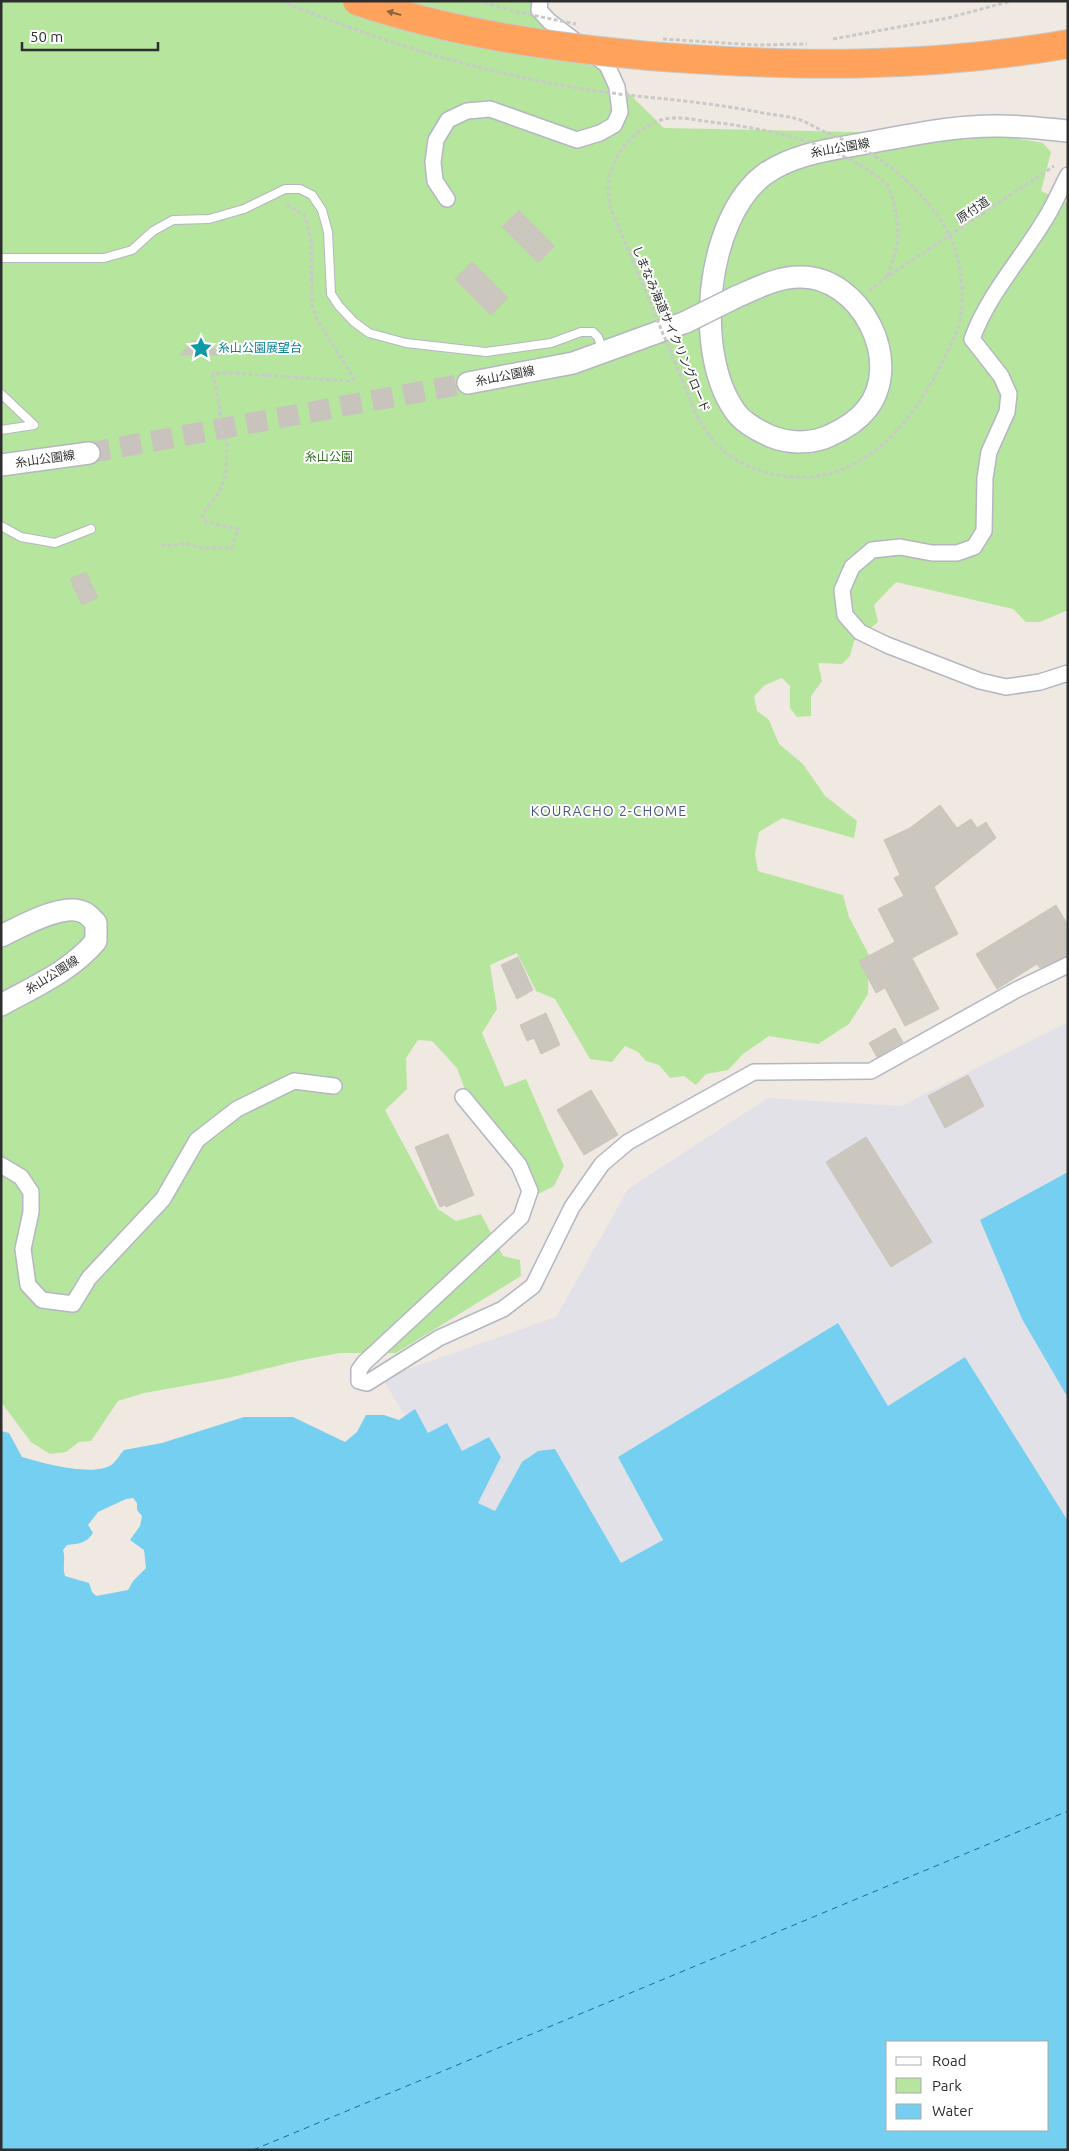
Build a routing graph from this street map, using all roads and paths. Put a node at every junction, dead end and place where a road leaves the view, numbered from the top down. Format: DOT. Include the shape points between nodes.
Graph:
graph roads {
  1 [pos="281,1"];
  2 [pos="357,1"];
  3 [pos="418,1"];
  4 [pos="540,1"];
  5 [pos="1010,1"];
  6 [pos="826,40"];
  7 [pos="817,42"];
  8 [pos="807,44"];
  9 [pos="1068,44"];
  10 [pos="649,56"];
  11 [pos="1068,131"];
  12 [pos="1062,170"];
  13 [pos="271,195"];
  14 [pos="447,200"];
  15 [pos="1,258"];
  16 [pos="888,276"];
  17 [pos="856,302"];
  18 [pos="603,352"];
  19 [pos="468,384"];
  20 [pos="1,394"];
  21 [pos="1,430"];
  22 [pos="90,453"];
  23 [pos="1,465"];
  24 [pos="1,526"];
  25 [pos="91,529"];
  26 [pos="161,545"];
  27 [pos="1068,673"];
  28 [pos="1,936"];
  29 [pos="1068,965"];
  30 [pos="1,1005"];
  31 [pos="334,1086"];
  32 [pos="463,1097"];
  33 [pos="1,1165"];
  1 -- 16 [label="path, しまなみ海道サイクリングロード, bridge" via="422,52 495,71 568,86 718,104 798,120 868,152 905,180 945,224 958,255 962,287 958,328 941,365 919,403 898,430 864,459 826,475 802,478 765,473 747,465 712,440 698,418 610,206 607,188 610,171 621,150 635,133 665,119 690,119 739,125 799,139 871,171 887,184 896,208 897,245"];
  10 -- 2 [label="highway, one-way, bridge" via="507,40"];
  3 -- 10 [label="highway, bridge" via="498,25"];
  4 -- 14 [label="street" via="540,10 549,21 606,65 617,87 620,112 614,125 577,140 490,108 467,111 448,120 436,140 435,181"];
  5 -- 6 [label="path" via="948,18"];
  7 -- 8 [label="path"];
  9 -- 10 [label="highway" via="1019,53 882,64 753,64"];
  11 -- 17 [label="main road, 糸山公園線" via="999,126 939,130 805,154 765,175 746,193 735,211 722,239 714,272 711,319 715,369 724,393 739,416 758,431 783,441 805,442 834,434 867,409 877,388 881,365 877,340 868,318"];
  12 -- 16 [label="path, 原付道" via="1014,192"];
  12 -- 27 [label="street" via="1048,216 988,306 972,339 1001,376 1010,394 1007,412 989,452 984,531 974,547 957,553 900,548 872,550 852,567 842,590 845,614 860,632 980,681 1006,687 1040,682"];
  13 -- 15 [label="lane" via="244,209 209,219 173,220 153,231 132,250 104,258"];
  13 -- 18 [label="lane" via="285,189 300,189 312,195 322,210 328,232 331,294 368,333 406,343 486,352 551,343 581,332 593,332"];
  13 -- 26 [label="path" via="304,215 311,240 312,305 317,320 354,378 350,381 213,374 220,409 219,425 227,445 226,473 220,491 202,514 206,522 238,529 232,548 202,548 185,543"];
  16 -- 17 [label="path, 原付道"];
  17 -- 18 [label="main road, 糸山公園線, bridge" via="839,288 820,280 800,277 767,282 686,322"];
  18 -- 19 [label="main road, 糸山公園線" via="572,363"];
  20 -- 21 [label="lane" via="34,425"];
  22 -- 23 [label="main road, 糸山公園線"];
  24 -- 25 [label="lane" via="21,537 55,544"];
  28 -- 30 [label="main road, 糸山公園線" via="41,917 68,909 84,912 96,923 96,941 82,957 40,985"];
  29 -- 32 [label="street" via="1016,990 871,1071 754,1072 628,1142 602,1164 572,1207 533,1286 503,1309 439,1338 367,1383 359,1381 359,1370 364,1363 521,1217 530,1191 519,1165"];
  31 -- 33 [label="street" via="294,1081 237,1109 197,1140 163,1198 89,1278 73,1304 42,1300 28,1285 23,1249 31,1212 31,1192 20,1177"];
}
